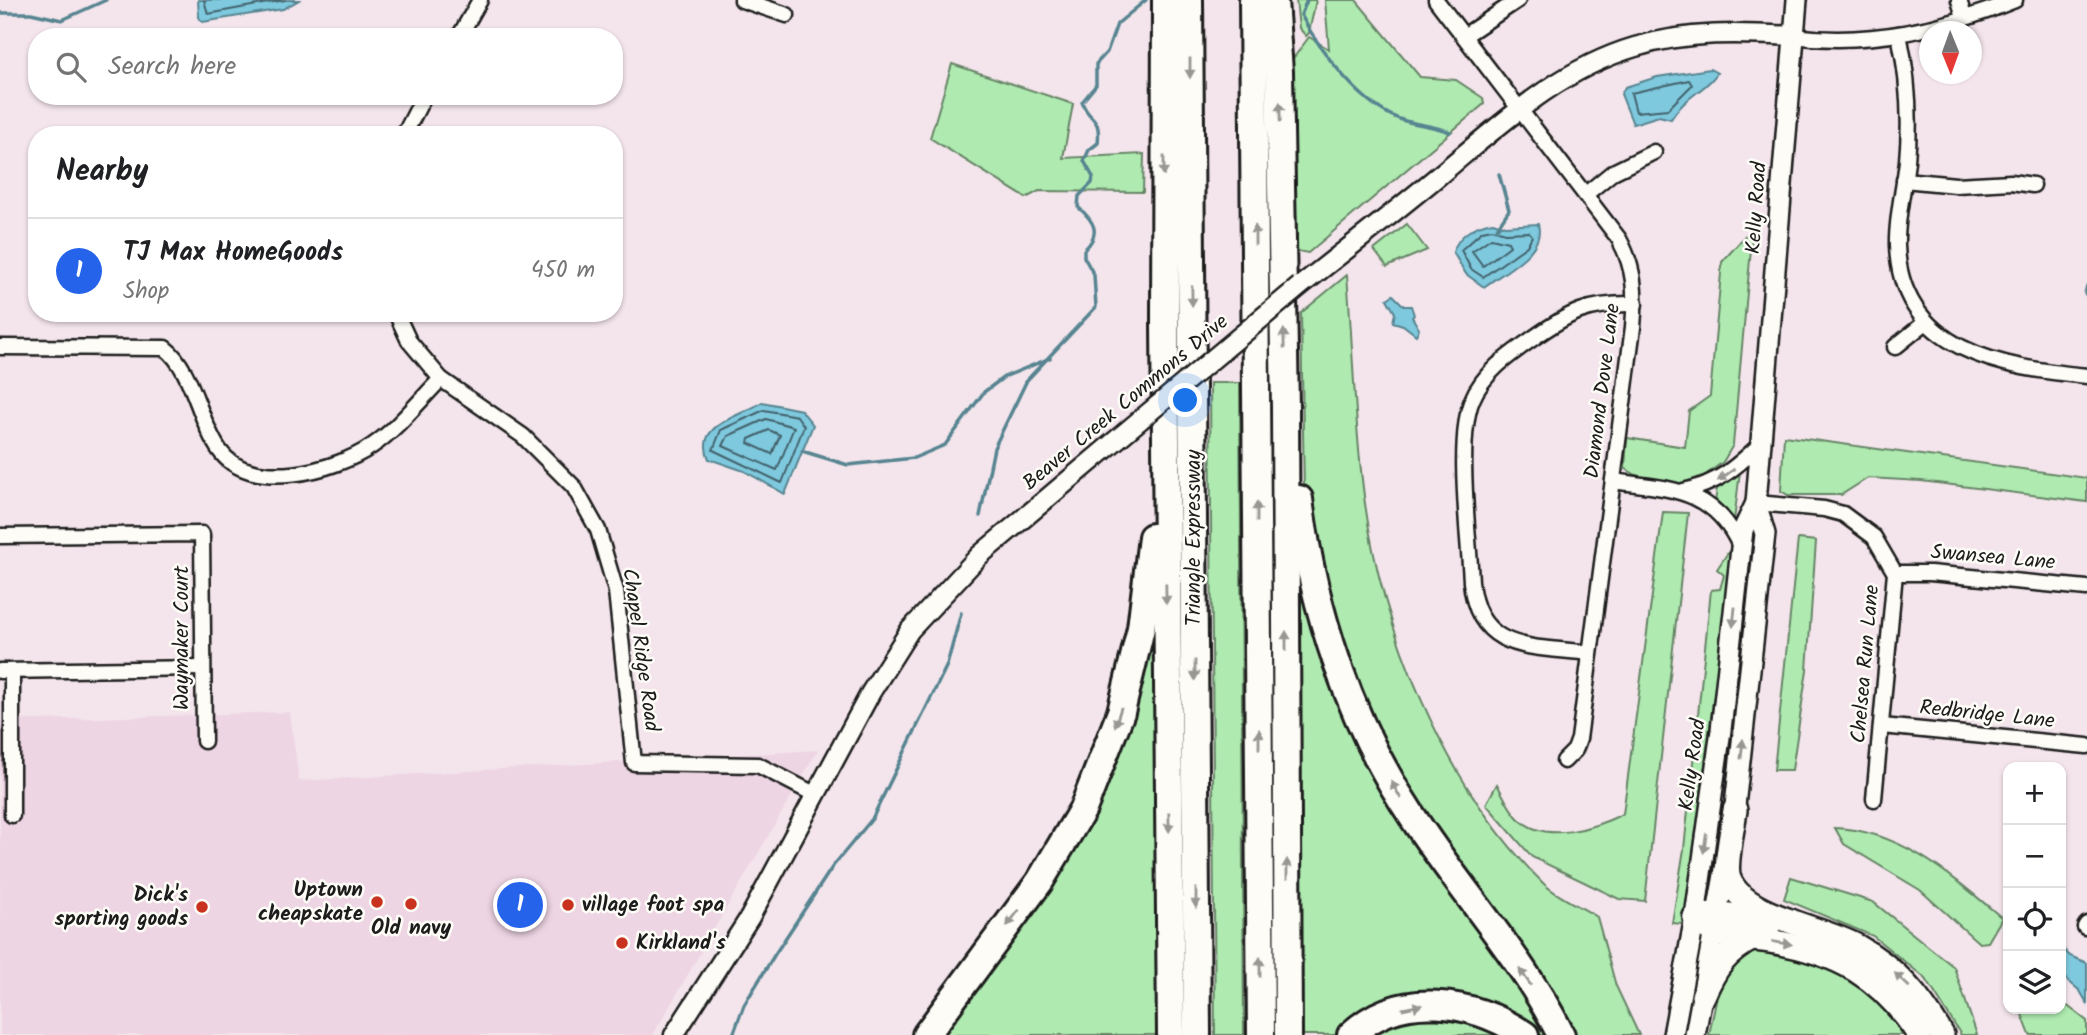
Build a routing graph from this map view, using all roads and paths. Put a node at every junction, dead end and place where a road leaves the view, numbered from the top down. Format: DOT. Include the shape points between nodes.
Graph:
graph roads {
  1 [pos="480,0"];
  2 [pos="741,0"];
  3 [pos="1166,0"];
  4 [pos="1189,0"];
  5 [pos="1253,0"];
  6 [pos="1274,0"];
  7 [pos="1436,0"];
  8 [pos="1518,0"];
  9 [pos="1797,0"];
  10 [pos="1959,0"];
  11 [pos="2015,0"];
  12 [pos="787,15"];
  13 [pos="1964,17"];
  14 [pos="464,28"];
  15 [pos="1899,34"];
  16 [pos="1464,36"];
  17 [pos="1793,36"];
  18 [pos="419,105"];
  19 [pos="1518,110"];
  20 [pos="409,126"];
  21 [pos="1654,152"];
  22 [pos="1905,180"];
  23 [pos="2033,185"];
  24 [pos="1586,194"];
  25 [pos="1635,304"];
  26 [pos="400,322"];
  27 [pos="1926,322"];
  28 [pos="0,347"];
  29 [pos="1895,347"];
  30 [pos="2087,376"];
  31 [pos="441,379"];
  32 [pos="1285,408"];
  33 [pos="1762,443"];
  34 [pos="1165,453"];
  35 [pos="1613,481"];
  36 [pos="1681,491"];
  37 [pos="1756,503"];
  38 [pos="0,536"];
  39 [pos="1741,549"];
  40 [pos="1895,573"];
  41 [pos="2087,589"];
  42 [pos="1589,653"];
  43 [pos="202,668"];
  44 [pos="6,671"];
  45 [pos="1882,726"];
  46 [pos="204,741"];
  47 [pos="2087,746"];
  48 [pos="1564,761"];
  49 [pos="816,795"];
  50 [pos="1874,799"];
  51 [pos="1735,810"];
  52 [pos="12,815"];
  53 [pos="1695,916"];
  54 [pos="1716,923"];
  55 [pos="1802,925"];
  56 [pos="1753,938"];
  57 [pos="1703,996"];
  58 [pos="674,1035"];
  59 [pos="926,1035"];
  60 [pos="1171,1035"];
  61 [pos="1197,1035"];
  62 [pos="1261,1035"];
  63 [pos="1288,1035"];
  64 [pos="1351,1035"];
  65 [pos="1525,1035"];
  66 [pos="1561,1035"];
  67 [pos="1673,1035"];
  68 [pos="1695,1035"];
  69 [pos="1920,1035"];
  70 [pos="1941,1035"];
  1 -- 14 [label="street"];
  2 -- 12 [label="street"];
  3 -- 34 [label="highway, one-way"];
  4 -- 61 [label="highway, Triangle Expressway, one-way"];
  62 -- 5 [label="highway, one-way"];
  32 -- 6 [label="highway, one-way"];
  7 -- 16 [label="street, Diamond Dove Lane"];
  8 -- 16 [label="street"];
  9 -- 17 [label="main road, Kelly Road"];
  10 -- 13 [label="street"];
  11 -- 13 [label="street"];
  13 -- 15 [label="street"];
  15 -- 17 [label="street" via="1838,40"];
  15 -- 22 [label="street" via="1909,110"];
  16 -- 19 [label="street, Diamond Dove Lane"];
  17 -- 19 [label="street, Beaver Creek Commons Drive" via="1699,34 1636,47 1577,71"];
  17 -- 33 [label="main road, Kelly Road"];
  18 -- 20 [label="street"];
  19 -- 24 [label="street, Diamond Dove Lane"];
  19 -- 49 [label="street, Beaver Creek Commons Drive, bridge" via="980,555 931,603 889,662"];
  21 -- 24 [label="street" via="1622,166"];
  22 -- 23 [label="street"];
  22 -- 27 [label="street" via="1899,261"];
  24 -- 25 [label="street, Diamond Dove Lane" via="1626,252"];
  25 -- 35 [label="street, Diamond Dove Lane"];
  25 -- 42 [label="street" via="1586,306 1506,357 1472,399 1464,436 1471,582 1479,618 1491,633 1513,643"];
  26 -- 31 [label="street, Chapel Ridge Road" via="409,341"];
  27 -- 29 [label="street"];
  27 -- 30 [label="street" via="1953,344 1990,360"];
  28 -- 31 [label="street" via="165,348 180,365 219,450 233,464 256,473 334,466 373,446"];
  31 -- 49 [label="street, Chapel Ridge Road" via="523,436 574,487 598,530 616,590 634,763 758,765"];
  63 -- 32 [label="highway, one-way"];
  66 -- 32 [label="highway, one-way" via="1541,999 1411,816 1357,713 1330,643 1311,571"];
  33 -- 36 [label="street, one-way" via="1724,477"];
  33 -- 37 [label="main road, Kelly Road"];
  34 -- 59 [label="highway, one-way" via="1141,628 1121,712 1104,758 1083,809 1041,881"];
  34 -- 60 [label="highway, one-way"];
  35 -- 36 [label="street"];
  35 -- 42 [label="street, Diamond Dove Lane"];
  36 -- 39 [label="street" via="1719,512"];
  37 -- 39 [label="main road, Kelly Road" via="1743,530"];
  37 -- 40 [label="street, Chelsea Run Lane" via="1843,514 1874,537"];
  51 -- 37 [label="main road, Kelly Road, one-way" via="1765,534"];
  38 -- 43 [label="street, Waymaker Court" via="202,534"];
  39 -- 53 [label="main road, Kelly Road, one-way"];
  40 -- 41 [label="street, Swansea Lane"];
  40 -- 45 [label="street, Chelsea Run Lane"];
  42 -- 48 [label="street, Diamond Dove Lane" via="1578,739"];
  43 -- 44 [label="street"];
  43 -- 46 [label="street, Waymaker Court"];
  44 -- 52 [label="street"];
  45 -- 47 [label="street, Redbridge Lane"];
  45 -- 50 [label="street, Chelsea Run Lane"];
  49 -- 58 [label="street, Beaver Creek Commons Drive" via="750,917"];
  51 -- 54 [label="main road, Kelly Road"];
  51 -- 55 [label="highway" via="1727,875 1730,884 1754,908"];
  53 -- 54 [label="highway"];
  53 -- 67 [label="main road, Kelly Road"];
  54 -- 55 [label="highway"];
  54 -- 56 [label="highway"];
  54 -- 57 [label="main road, Kelly Road"];
  70 -- 55 [label="highway, one-way" via="1913,990 1895,972 1855,945"];
  56 -- 57 [label="highway" via="1718,964"];
  56 -- 69 [label="highway, one-way" via="1822,952 1853,968 1874,981"];
  57 -- 68 [label="main road, Kelly Road"];
  64 -- 65 [label="highway, one-way" via="1382,1015 1433,1004 1465,1006 1500,1018"];
}
